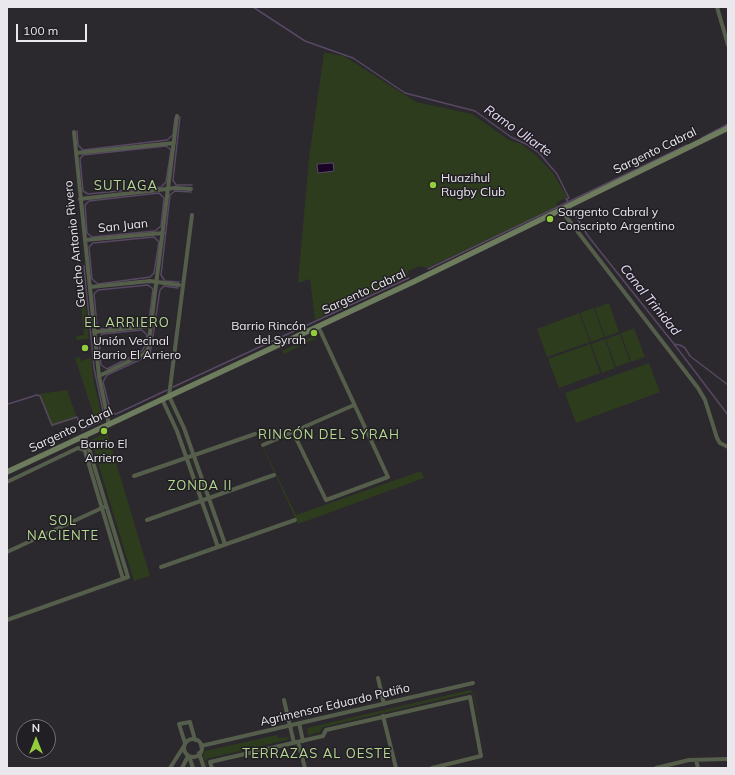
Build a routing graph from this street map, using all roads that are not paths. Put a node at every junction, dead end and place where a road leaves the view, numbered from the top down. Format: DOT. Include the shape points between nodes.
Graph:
graph roads {
  1 [pos="717,7"];
  2 [pos="728,45"];
  3 [pos="177,116"];
  4 [pos="728,128"];
  5 [pos="74,132"];
  6 [pos="174,143"];
  7 [pos="76,153"];
  8 [pos="168,189"];
  9 [pos="191,189"];
  10 [pos="80,199"];
  11 [pos="561,210"];
  12 [pos="192,215"];
  13 [pos="163,233"];
  14 [pos="85,240"];
  15 [pos="156,282"];
  16 [pos="179,285"];
  17 [pos="90,287"];
  18 [pos="151,326"];
  19 [pos="316,327"];
  20 [pos="94,332"];
  21 [pos="99,376"];
  22 [pos="169,396"];
  23 [pos="162,399"];
  24 [pos="354,405"];
  25 [pos="109,424"];
  26 [pos="293,432"];
  27 [pos="255,434"];
  28 [pos="83,437"];
  29 [pos="263,445"];
  30 [pos="728,447"];
  31 [pos="85,450"];
  32 [pos="194,456"];
  33 [pos="186,458"];
  34 [pos="91,462"];
  35 [pos="7,472"];
  36 [pos="274,475"];
  37 [pos="134,476"];
  38 [pos="7,482"];
  39 [pos="209,498"];
  40 [pos="202,501"];
  41 [pos="104,507"];
  42 [pos="147,520"];
  43 [pos="295,520"];
  44 [pos="225,544"];
  45 [pos="218,547"];
  46 [pos="7,552"];
  47 [pos="161,567"];
  48 [pos="7,620"];
  49 [pos="378,678"];
  50 [pos="473,683"];
  51 [pos="284,700"];
  52 [pos="384,704"];
  53 [pos="383,716"];
  54 [pos="299,723"];
  55 [pos="290,725"];
  56 [pos="195,740"];
  57 [pos="298,742"];
  58 [pos="185,744"];
  59 [pos="201,746"];
  60 [pos="200,754"];
  61 [pos="189,756"];
  62 [pos="728,759"];
  63 [pos="696,760"];
  64 [pos="170,768"];
  65 [pos="182,768"];
  66 [pos="193,768"];
  67 [pos="204,768"];
  68 [pos="212,768"];
  69 [pos="305,768"];
  70 [pos="396,768"];
  71 [pos="432,768"];
  72 [pos="656,768"];
  73 [pos="698,768"];
  1 -- 2 [label="street"];
  3 -- 6 [label="street"];
  4 -- 11 [label="main road, Sargento Cabral" via="666,155"];
  5 -- 7 [label="street, Gaucho Antonio Rivero"];
  6 -- 7 [label="street"];
  6 -- 8 [label="street"];
  7 -- 10 [label="street, Gaucho Antonio Rivero"];
  8 -- 9 [label="street"];
  8 -- 10 [label="street"];
  8 -- 13 [label="street"];
  10 -- 14 [label="street, Gaucho Antonio Rivero"];
  11 -- 19 [label="main road, Sargento Cabral"];
  11 -- 30 [label="street" via="698,388 705,400 717,438"];
  12 -- 22 [label="street"];
  13 -- 14 [label="street, San Juan"];
  13 -- 15 [label="street"];
  14 -- 17 [label="street, Gaucho Antonio Rivero"];
  15 -- 16 [label="street"];
  15 -- 17 [label="street"];
  15 -- 18 [label="street"];
  17 -- 20 [label="street, Gaucho Antonio Rivero"];
  18 -- 20 [label="street"];
  18 -- 21 [label="street" via="148,349 144,354"];
  19 -- 22 [label="main road, Sargento Cabral"];
  19 -- 24 [label="street"];
  20 -- 21 [label="street, Gaucho Antonio Rivero"];
  21 -- 25 [label="street, Gaucho Antonio Rivero"];
  22 -- 23 [label="main road, Sargento Cabral"];
  22 -- 32 [label="street"];
  23 -- 25 [label="main road, Sargento Cabral"];
  23 -- 33 [label="street"];
  24 -- 26 [label="street"];
  24 -- 26 [label="street" via="388,477 326,500"];
  25 -- 28 [label="main road, Sargento Cabral"];
  26 -- 29 [label="street"];
  27 -- 32 [label="street"];
  28 -- 31 [label="street"];
  28 -- 34 [label="street"];
  28 -- 35 [label="main road, Sargento Cabral"];
  31 -- 34 [label="street"];
  31 -- 38 [label="street" via="78,448"];
  32 -- 33 [label="street"];
  32 -- 39 [label="street"];
  33 -- 37 [label="street"];
  33 -- 40 [label="street"];
  34 -- 41 [label="street"];
  36 -- 39 [label="street"];
  39 -- 40 [label="street"];
  39 -- 44 [label="street"];
  40 -- 42 [label="street"];
  40 -- 45 [label="street"];
  41 -- 46 [label="street"];
  41 -- 48 [label="street" via="123,579"];
  43 -- 44 [label="street"];
  44 -- 45 [label="street"];
  45 -- 47 [label="street"];
  49 -- 52 [label="street"];
  50 -- 52 [label="street, Agrimensor Eduardo Patiño"];
  51 -- 55 [label="street"];
  52 -- 54 [label="street, Agrimensor Eduardo Patiño"];
  53 -- 57 [label="street" via="326,730 323,736"];
  53 -- 70 [label="street"];
  53 -- 71 [label="street" via="470,696 481,756"];
  54 -- 55 [label="street, Agrimensor Eduardo Patiño"];
  54 -- 57 [label="street"];
  55 -- 57 [label="street"];
  55 -- 59 [label="street, Agrimensor Eduardo Patiño"];
  56 -- 58 [label="street" via="188,740"];
  56 -- 58 [label="street" via="190,722 179,724"];
  56 -- 59 [label="street"];
  57 -- 68 [label="street" via="210,762"];
  57 -- 69 [label="street"];
  58 -- 61 [label="street" via="184,752"];
  58 -- 64 [label="street"];
  59 -- 60 [label="street"];
  60 -- 61 [label="street"];
  60 -- 67 [label="street"];
  61 -- 65 [label="street"];
  61 -- 66 [label="street"];
  62 -- 63 [label="street"];
  63 -- 72 [label="street"];
  63 -- 73 [label="street"];
}
